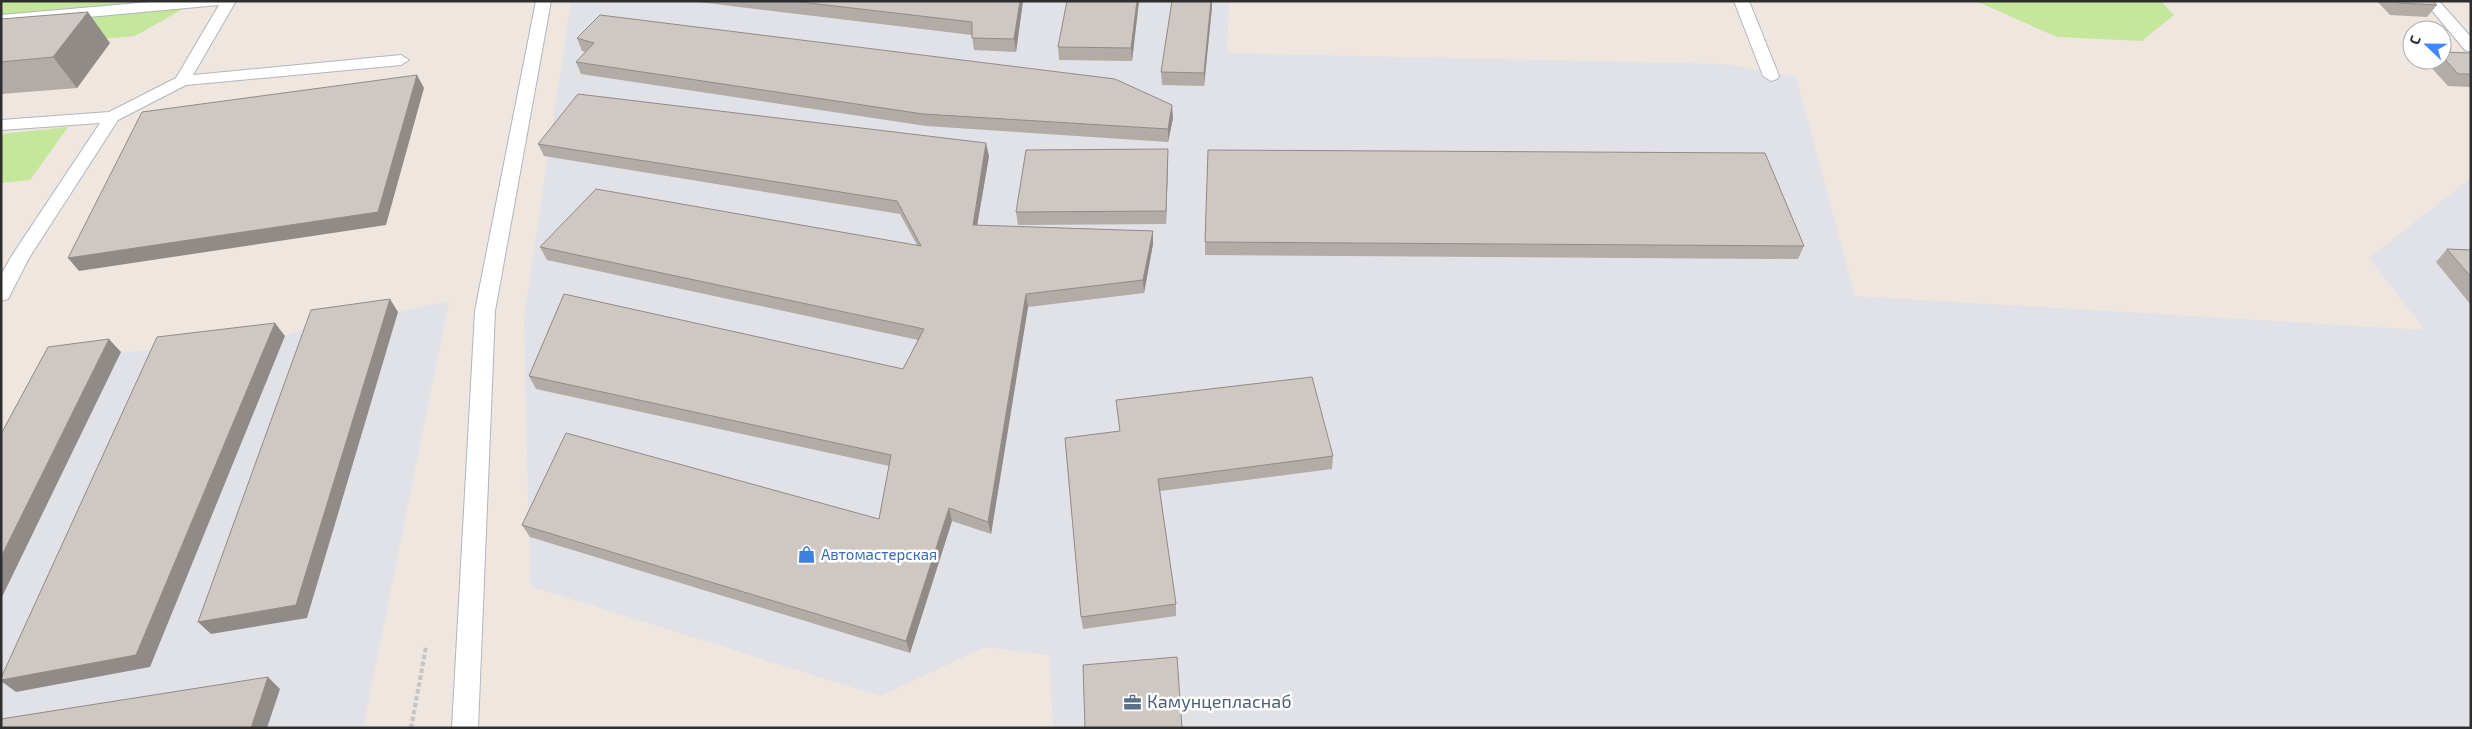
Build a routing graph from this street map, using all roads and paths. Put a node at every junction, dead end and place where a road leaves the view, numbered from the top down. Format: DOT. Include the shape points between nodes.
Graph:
graph roads {
  1 [pos="216,1"];
  2 [pos="229,1"];
  3 [pos="544,1"];
  4 [pos="1741,1"];
  5 [pos="2431,1"];
  6 [pos="1,20"];
  7 [pos="2471,47"];
  8 [pos="401,60"];
  9 [pos="1771,76"];
  10 [pos="182,81"];
  11 [pos="112,117"];
  12 [pos="1,125"];
  13 [pos="20,258"];
  14 [pos="1,260"];
  15 [pos="1,294"];
  16 [pos="465,728"];
  1 -- 6 [label="lane"];
  2 -- 10 [label="lane"];
  3 -- 16 [label="lane" via="485,311"];
  4 -- 9 [label="lane"];
  5 -- 7 [label="lane"];
  8 -- 10 [label="lane"];
  10 -- 11 [label="lane"];
  11 -- 12 [label="lane"];
  11 -- 13 [label="lane"];
  13 -- 14 [label="lane"];
  13 -- 15 [label="lane"];
}
